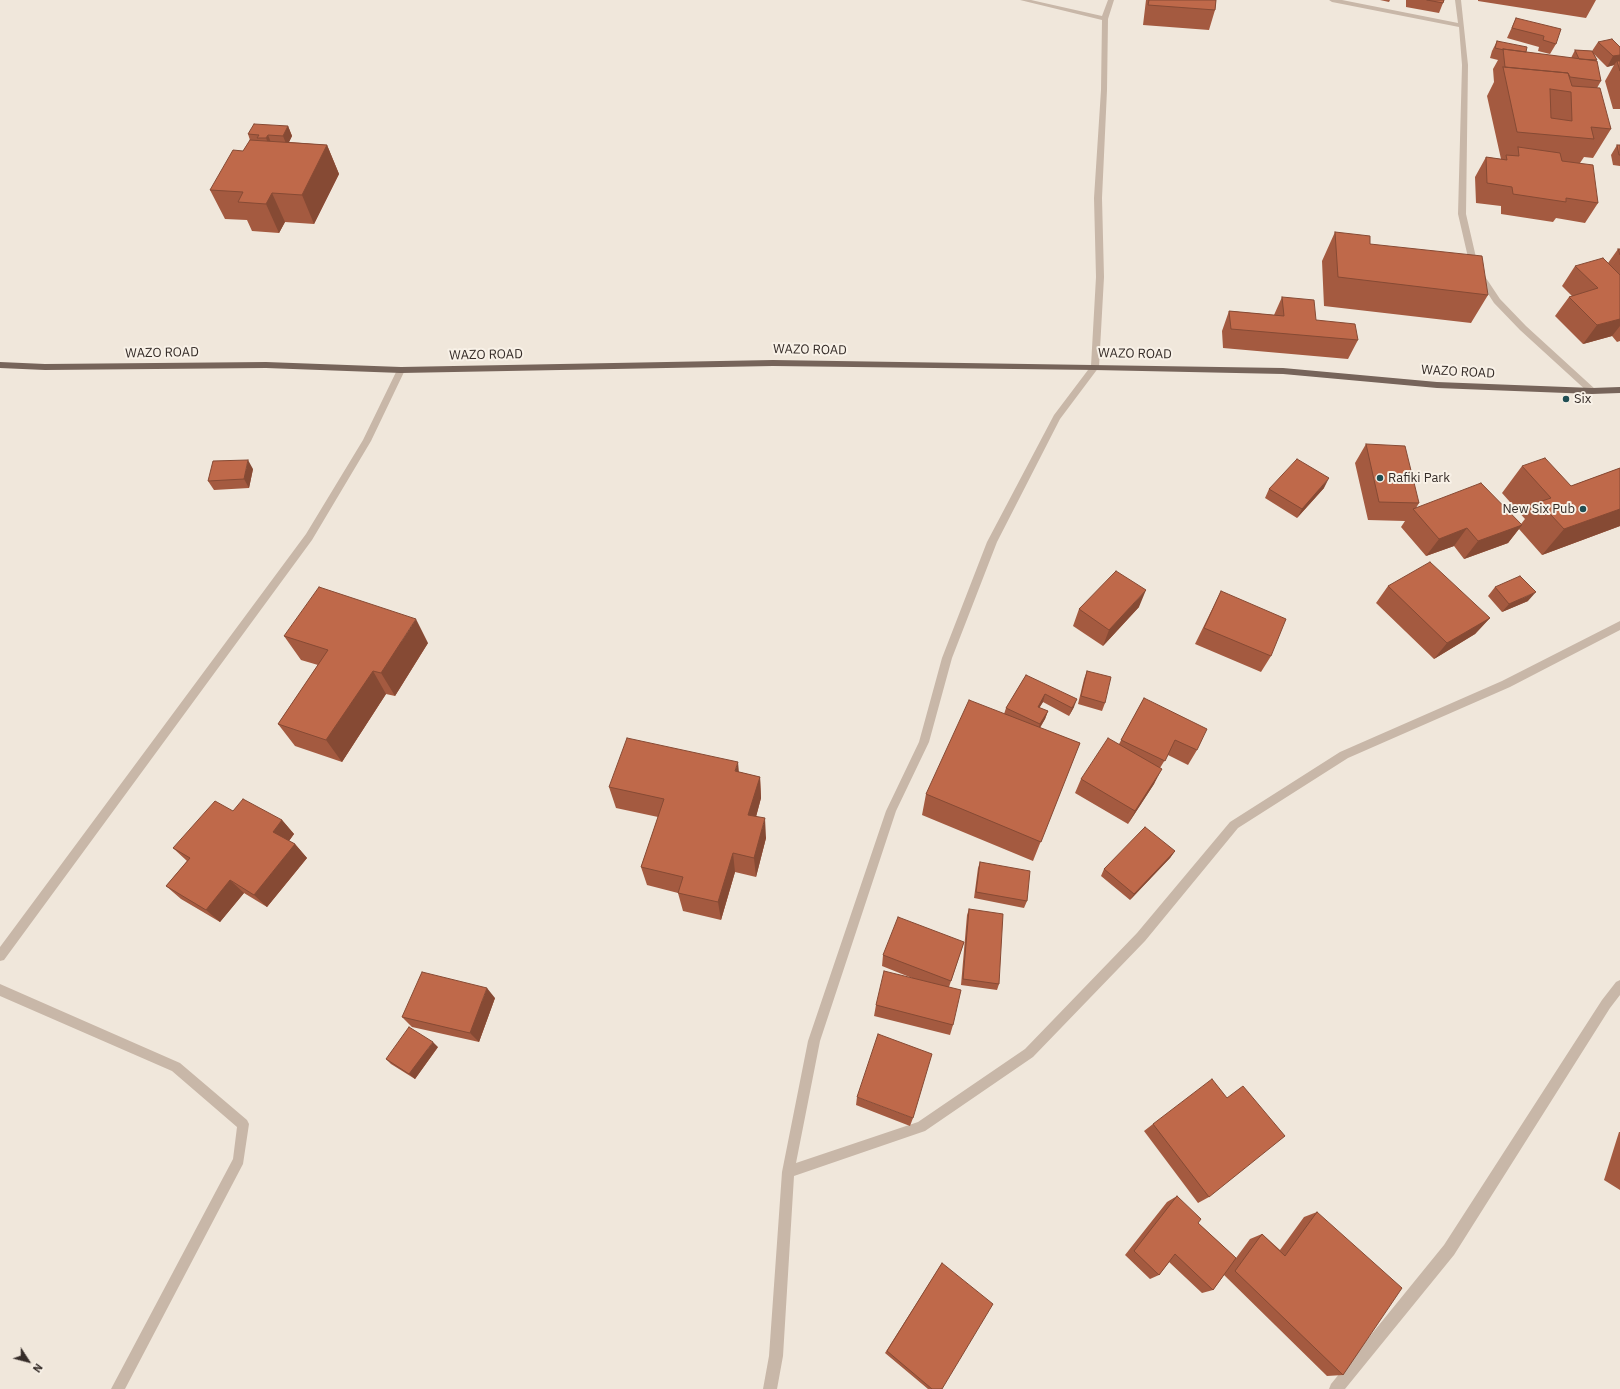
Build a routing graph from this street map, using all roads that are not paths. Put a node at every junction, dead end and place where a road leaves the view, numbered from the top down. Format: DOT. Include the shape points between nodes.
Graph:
graph roads {
  1 [pos="1022,0"];
  2 [pos="1112,0"];
  3 [pos="1332,0"];
  4 [pos="1458,0"];
  5 [pos="1105,19"];
  6 [pos="1462,26"];
  7 [pos="0,365"];
  8 [pos="1095,367"];
  9 [pos="401,370"];
  10 [pos="1592,390"];
  11 [pos="1620,390"];
  12 [pos="1620,625"];
  13 [pos="0,956"];
  14 [pos="1620,986"];
  15 [pos="0,990"];
  16 [pos="788,1172"];
  17 [pos="118,1389"];
  18 [pos="770,1389"];
  19 [pos="1336,1389"];
  1 -- 5 [label="street"];
  2 -- 5 [label="street"];
  3 -- 6 [label="street"];
  4 -- 6 [label="street"];
  5 -- 8 [label="street" via="1098,198 1100,277"];
  6 -- 10 [label="street" via="1465,65 1462,214 1474,266 1497,301"];
  7 -- 9 [label="main road, WAZO ROAD" via="266,365"];
  8 -- 9 [label="main road, WAZO ROAD" via="773,363"];
  8 -- 10 [label="main road, WAZO ROAD" via="1283,370 1437,384"];
  8 -- 16 [label="street" via="1057,417 992,542 947,658 924,742 891,811 814,1041"];
  9 -- 13 [label="street" via="367,441 308,537"];
  10 -- 11 [label="main road, WAZO ROAD"];
  12 -- 16 [label="street" via="1506,684 1344,755 1234,825 1141,936 1030,1053 921,1128"];
  14 -- 19 [label="street" via="1449,1250"];
  15 -- 17 [label="street" via="176,1067 244,1124 239,1160"];
  16 -- 18 [label="street" via="776,1356"];
}
